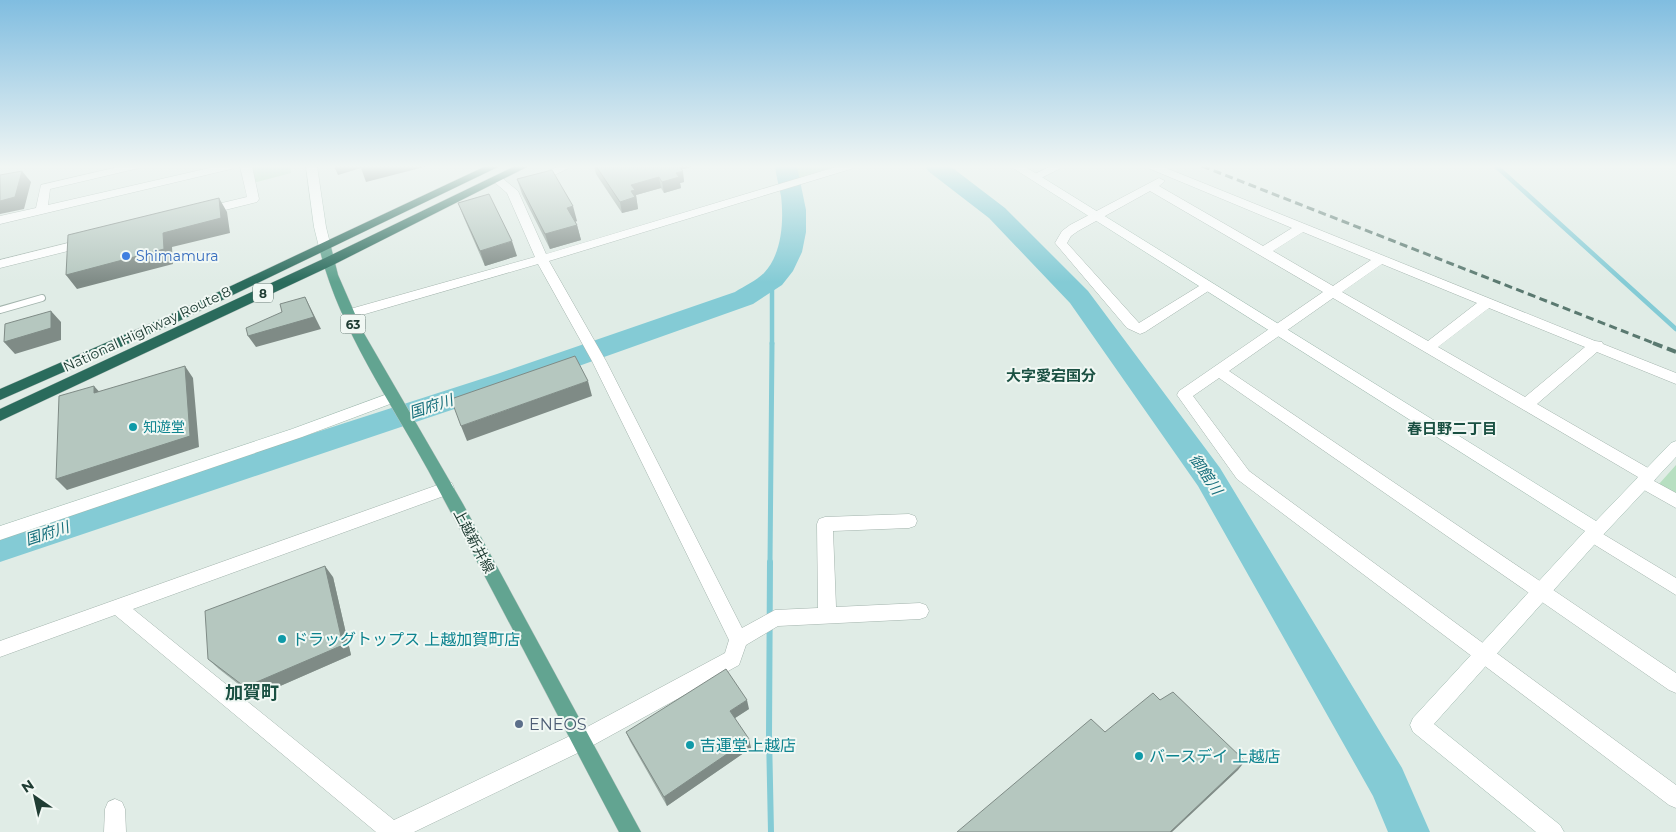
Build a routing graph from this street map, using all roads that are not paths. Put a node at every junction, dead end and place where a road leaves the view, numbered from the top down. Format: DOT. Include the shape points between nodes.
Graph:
graph roads {
  1 [pos="42,205"];
  2 [pos="67,205"];
  3 [pos="230,205"];
  4 [pos="317,205"];
  5 [pos="421,205"];
  6 [pos="435,205"];
  7 [pos="525,205"];
  8 [pos="723,205"];
  9 [pos="1081,205"];
  10 [pos="1114,205"];
  11 [pos="1183,205"];
  12 [pos="1251,205"];
  13 [pos="41,211"];
  14 [pos="196,214"];
  15 [pos="1096,214"];
  16 [pos="0,220"];
  17 [pos="1304,226"];
  18 [pos="103,238"];
  19 [pos="325,247"];
  20 [pos="1264,252"];
  21 [pos="1382,258"];
  22 [pos="542,259"];
  23 [pos="328,262"];
  24 [pos="0,264"];
  25 [pos="1208,286"];
  26 [pos="1334,293"];
  27 [pos="42,298"];
  28 [pos="1488,302"];
  29 [pos="0,310"];
  30 [pos="348,314"];
  31 [pos="1278,330"];
  32 [pos="1597,345"];
  33 [pos="1429,347"];
  34 [pos="1219,371"];
  35 [pos="1676,379"];
  36 [pos="0,395"];
  37 [pos="393,397"];
  38 [pos="1527,404"];
  39 [pos="0,415"];
  40 [pos="1676,447"];
  41 [pos="1646,479"];
  42 [pos="446,488"];
  43 [pos="1676,502"];
  44 [pos="909,521"];
  45 [pos="1595,532"];
  46 [pos="0,533"];
  47 [pos="1676,587"];
  48 [pos="1542,592"];
  49 [pos="118,607"];
  50 [pos="920,611"];
  51 [pos="827,615"];
  52 [pos="738,640"];
  53 [pos="0,649"];
  54 [pos="1484,655"];
  55 [pos="1676,684"];
  56 [pos="581,741"];
  57 [pos="1676,798"];
  58 [pos="115,809"];
  59 [pos="116,832"];
  60 [pos="391,832"];
  61 [pos="630,832"];
  62 [pos="1553,832"];
  1 -- 13 [label="street"];
  2 -- 13 [label="street"];
  3 -- 14 [label="street"];
  4 -- 19 [label="street"];
  5 -- 19 [label="highway, National Highway Route 8 / 8"];
  6 -- 23 [label="highway, National Highway Route 8 / 8"];
  7 -- 22 [label="street"];
  8 -- 22 [label="street"];
  9 -- 15 [label="street"];
  10 -- 15 [label="street"];
  11 -- 20 [label="street"];
  12 -- 17 [label="street"];
  13 -- 16 [label="street"];
  15 -- 25 [label="street"];
  15 -- 25 [label="street" via="1066,234 1061,243 1132,325 1140,328"];
  17 -- 20 [label="street"];
  17 -- 21 [label="street"];
  18 -- 24 [label="street"];
  19 -- 23 [label="main road, 上越新井線 / 63"];
  19 -- 36 [label="highway, National Highway Route 8 / 8"];
  20 -- 26 [label="street"];
  21 -- 26 [label="street"];
  21 -- 28 [label="street"];
  22 -- 30 [label="street"];
  22 -- 52 [label="street" via="599,361"];
  23 -- 30 [label="main road, 上越新井線 / 63"];
  23 -- 39 [label="highway, National Highway Route 8 / 8"];
  25 -- 31 [label="street"];
  26 -- 31 [label="street"];
  26 -- 33 [label="street"];
  27 -- 29 [label="lane"];
  28 -- 32 [label="street"];
  28 -- 33 [label="street"];
  30 -- 37 [label="main road, 上越新井線 / 63"];
  31 -- 34 [label="street"];
  31 -- 45 [label="street"];
  32 -- 35 [label="street"];
  32 -- 38 [label="street"];
  33 -- 38 [label="street"];
  34 -- 48 [label="street"];
  34 -- 54 [label="street" via="1184,395 1243,475"];
  37 -- 42 [label="main road, 上越新井線 / 63"];
  37 -- 46 [label="street" via="297,433"];
  38 -- 41 [label="street"];
  40 -- 41 [label="street"];
  41 -- 43 [label="street"];
  41 -- 45 [label="street"];
  42 -- 49 [label="street"];
  42 -- 56 [label="main road, 上越新井線 / 63"];
  44 -- 51 [label="street" via="825,524"];
  45 -- 47 [label="street"];
  45 -- 48 [label="street"];
  48 -- 54 [label="street"];
  48 -- 55 [label="street"];
  49 -- 53 [label="street"];
  49 -- 60 [label="street"];
  50 -- 51 [label="street"];
  51 -- 52 [label="street" via="775,618"];
  52 -- 56 [label="street" via="732,659"];
  54 -- 57 [label="street"];
  54 -- 62 [label="street" via="1420,725"];
  56 -- 60 [label="street"];
  56 -- 61 [label="main road, 上越新井線 / 63"];
  58 -- 59 [label="street"];
}
